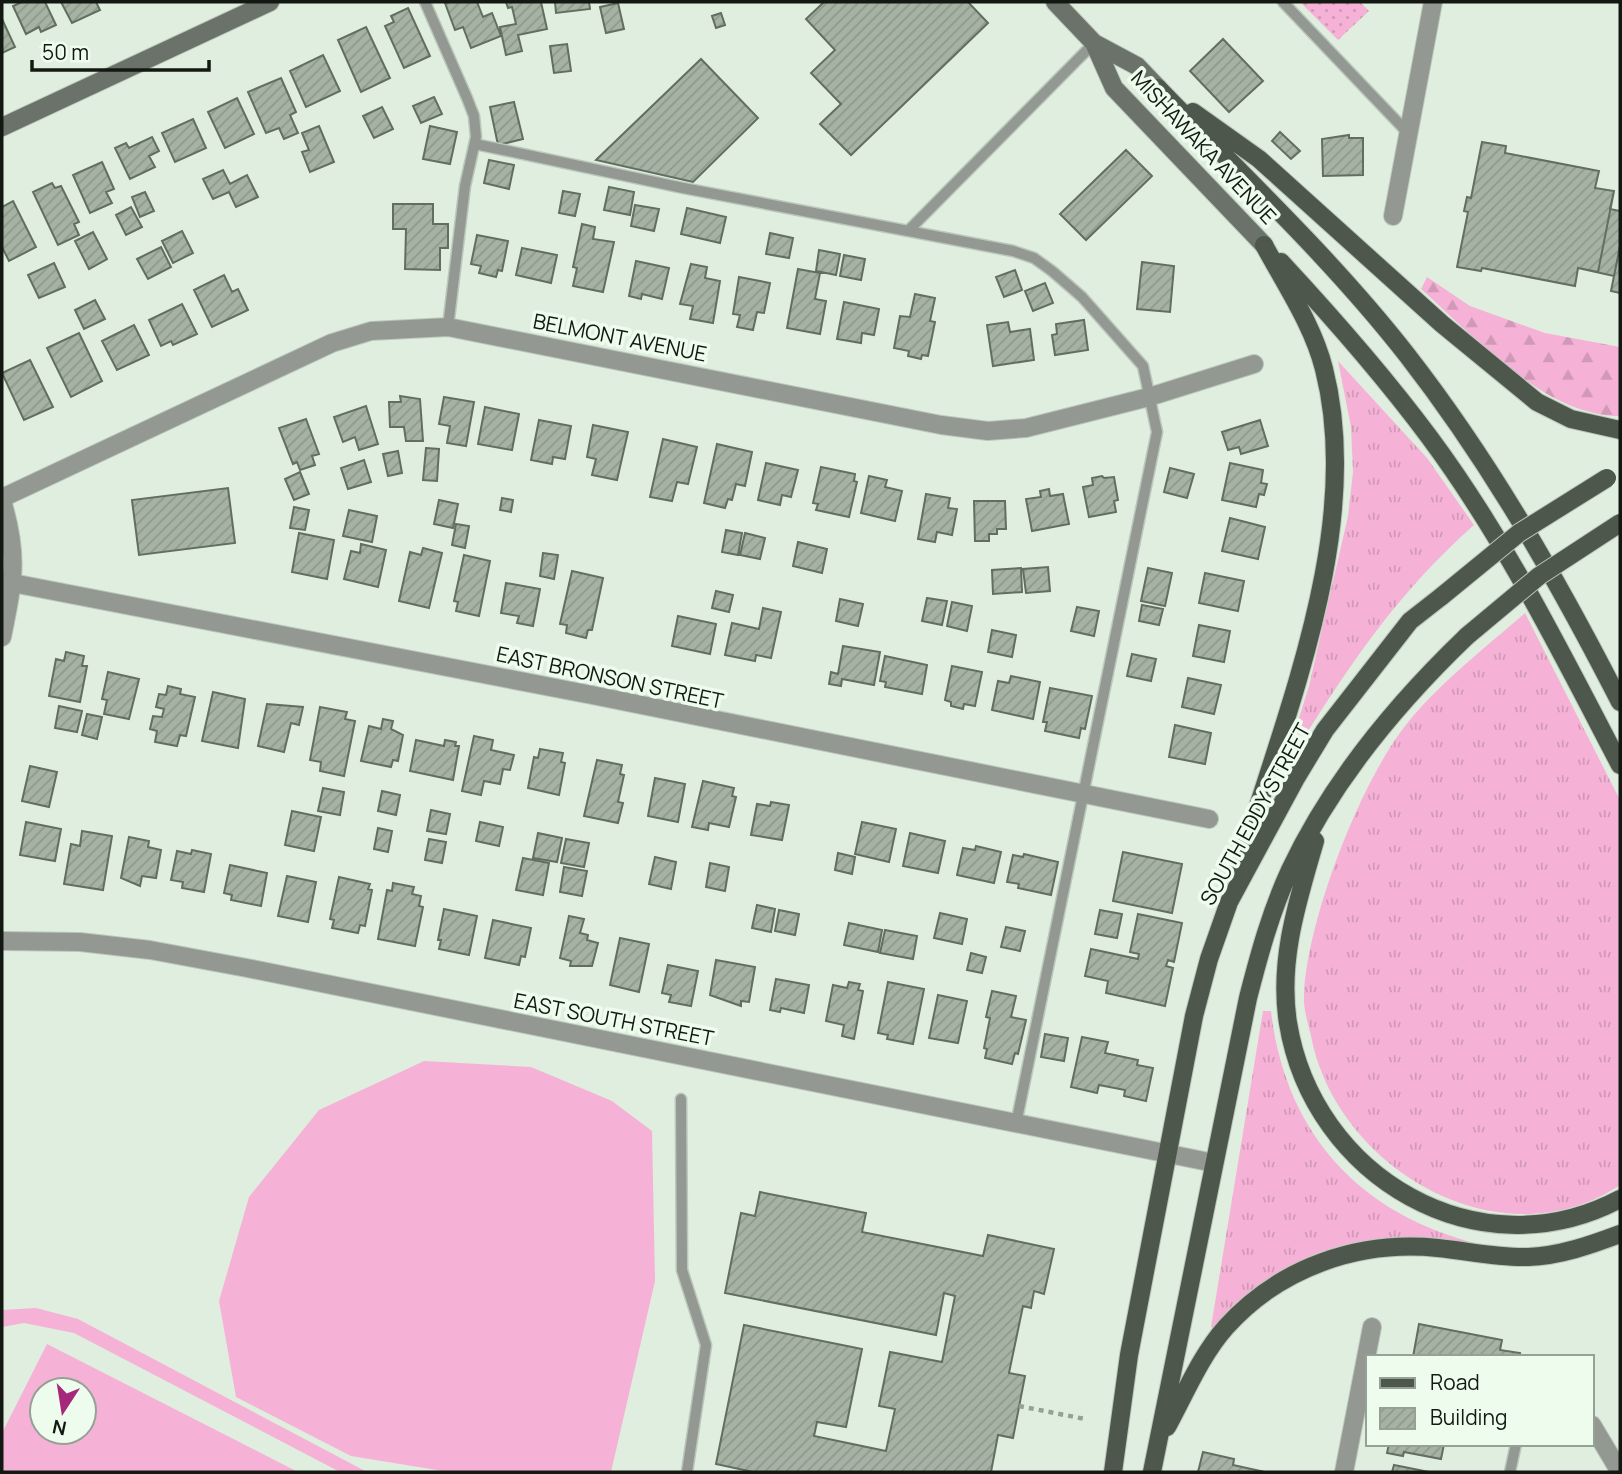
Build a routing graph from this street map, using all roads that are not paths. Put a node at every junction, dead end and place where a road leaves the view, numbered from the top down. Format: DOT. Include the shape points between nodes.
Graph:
graph roads {
  1 [pos="270,2"];
  2 [pos="425,2"];
  3 [pos="1055,2"];
  4 [pos="1283,2"];
  5 [pos="1433,2"];
  6 [pos="1094,43"];
  7 [pos="1158,88"];
  8 [pos="2,127"];
  9 [pos="1409,133"];
  10 [pos="475,144"];
  11 [pos="1393,216"];
  12 [pos="908,232"];
  13 [pos="1264,245"];
  14 [pos="448,327"];
  15 [pos="1254,364"];
  16 [pos="1149,397"];
  17 [pos="1620,430"];
  18 [pos="1614,474"];
  19 [pos="2,500"];
  20 [pos="1620,523"];
  21 [pos="8,582"];
  22 [pos="2,637"];
  23 [pos="1620,702"];
  24 [pos="1620,765"];
  25 [pos="1082,794"];
  26 [pos="1323,811"];
  27 [pos="1209,819"];
  28 [pos="1228,902"];
  29 [pos="2,941"];
  30 [pos="681,1099"];
  31 [pos="1016,1124"];
  32 [pos="1167,1154"];
  33 [pos="1214,1163"];
  34 [pos="1620,1199"];
  35 [pos="1620,1234"];
  36 [pos="1371,1327"];
  37 [pos="1367,1355"];
  38 [pos="1366,1366"];
  39 [pos="1594,1428"];
  40 [pos="1157,1446"];
  41 [pos="1516,1446"];
  42 [pos="687,1472"];
  43 [pos="1113,1472"];
  44 [pos="1152,1472"];
  45 [pos="1343,1472"];
  46 [pos="1510,1472"];
  47 [pos="1620,1472"];
  1 -- 8 [label="main road"];
  2 -- 10 [label="lane" via="474,116"];
  3 -- 6 [label="main road, MISHAWAKA AVENUE"];
  4 -- 9 [label="lane"];
  5 -- 9 [label="street"];
  6 -- 7 [label="main road, MISHAWAKA AVENUE" via="1137,66"];
  6 -- 12 [label="lane"];
  6 -- 13 [label="main road, MISHAWAKA AVENUE" via="1114,88"];
  7 -- 17 [label="main road" via="1259,159 1471,349 1537,402 1571,419"];
  7 -- 23 [label="main road" via="1319,254 1407,355 1516,513"];
  9 -- 11 [label="street"];
  10 -- 12 [label="lane"];
  10 -- 14 [label="lane" via="465,186"];
  12 -- 16 [label="lane" via="1034,258 1082,297 1143,366"];
  13 -- 24 [label="main road" via="1330,315 1444,459 1536,607"];
  13 -- 28 [label="main road" via="1310,331 1324,368 1336,430 1335,493 1316,601 1292,697"];
  14 -- 16 [label="street, BELMONT AVENUE" via="988,431 1026,428"];
  14 -- 19 [label="street, BELMONT AVENUE" via="371,331 332,343"];
  15 -- 16 [label="street, BELMONT AVENUE"];
  16 -- 25 [label="lane" via="1157,432"];
  18 -- 28 [label="main road, SOUTH EDDY STREET, bridge" via="1519,533 1409,621 1325,730"];
  19 -- 21 [label="street" via="11,532"];
  20 -- 26 [label="main road, bridge" via="1539,576 1466,636 1367,745"];
  21 -- 22 [label="street"];
  21 -- 25 [label="street, EAST BRONSON STREET"];
  25 -- 27 [label="street, EAST BRONSON STREET"];
  25 -- 31 [label="lane"];
  26 -- 33 [label="main road" via="1290,871 1264,940"];
  26 -- 34 [label="main road" via="1288,942 1284,982 1298,1066 1335,1135 1368,1169 1402,1193 1484,1223 1562,1223"];
  28 -- 32 [label="main road, SOUTH EDDY STREET" via="1194,1016"];
  29 -- 31 [label="street, EAST SOUTH STREET" via="80,942 175,954"];
  30 -- 42 [label="lane" via="682,1270 706,1345"];
  31 -- 32 [label="street, EAST SOUTH STREET"];
  32 -- 33 [label="street, EAST SOUTH STREET"];
  32 -- 43 [label="main road, SOUTH EDDY STREET" via="1129,1355"];
  33 -- 40 [label="main road"];
  35 -- 40 [label="main road" via="1595,1244 1529,1257 1380,1248 1311,1265 1254,1300 1226,1327 1205,1356"];
  36 -- 37 [label="street"];
  38 -- 45 [label="street"];
  39 -- 47 [label="street"];
  40 -- 44 [label="main road"];
  41 -- 46 [label="lane"];
}
